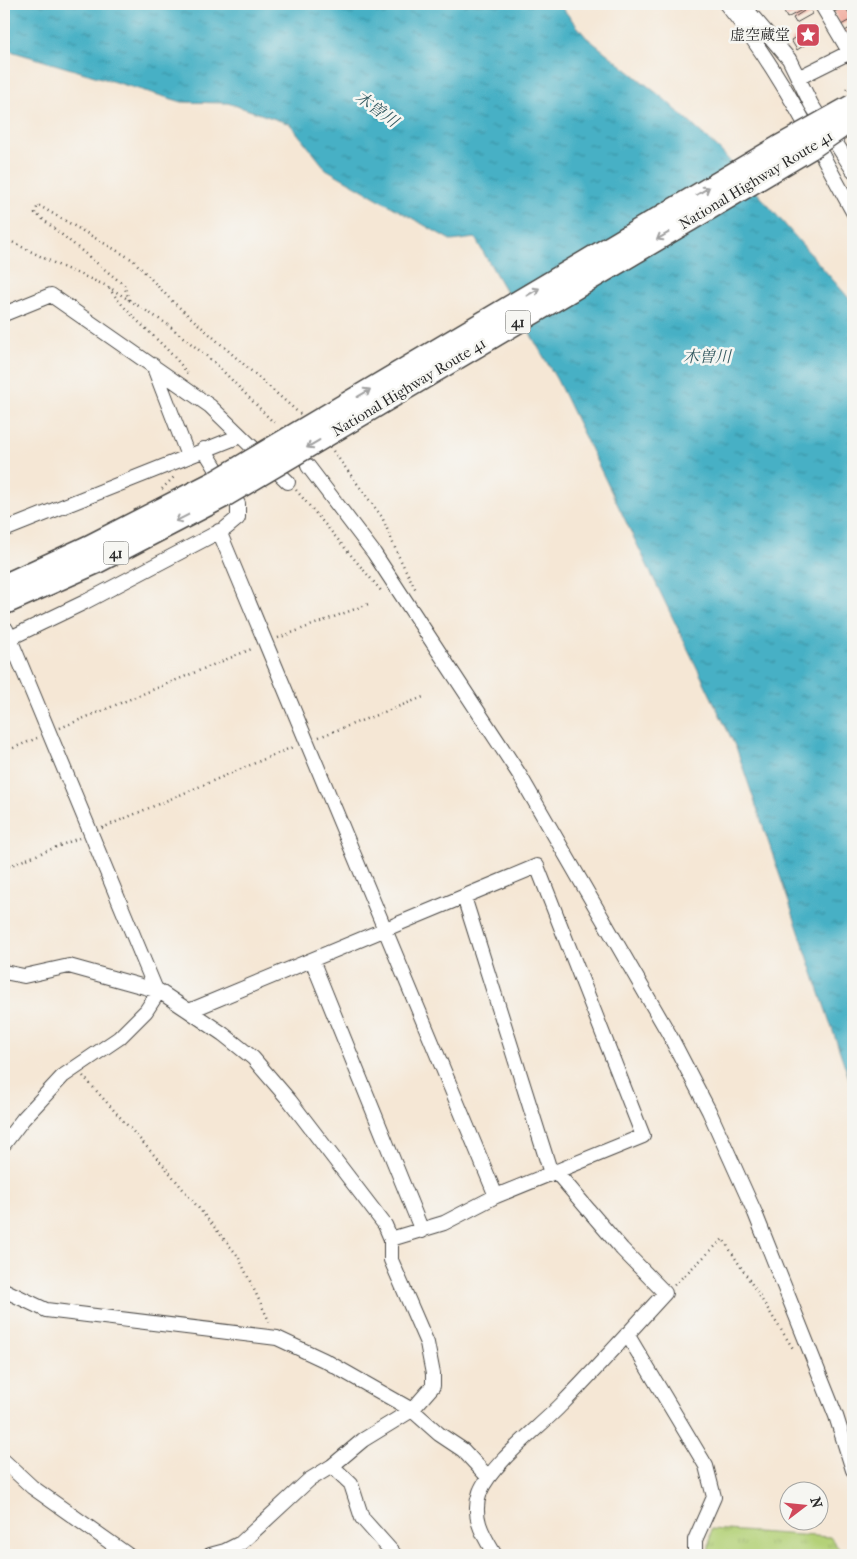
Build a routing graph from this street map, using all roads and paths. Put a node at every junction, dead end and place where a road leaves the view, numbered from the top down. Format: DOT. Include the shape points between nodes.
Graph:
graph roads {
  1 [pos="726,4"];
  2 [pos="742,4"];
  3 [pos="827,6"];
  4 [pos="852,55"];
  5 [pos="800,77"];
  6 [pos="853,92"];
  7 [pos="853,105"];
  8 [pos="853,119"];
  9 [pos="853,126"];
  10 [pos="778,147"];
  11 [pos="810,149"];
  12 [pos="853,170"];
  13 [pos="853,212"];
  14 [pos="4,238"];
  15 [pos="108,286"];
  16 [pos="130,300"];
  17 [pos="4,314"];
  18 [pos="153,364"];
  19 [pos="190,377"];
  20 [pos="300,414"];
  21 [pos="278,428"];
  22 [pos="240,436"];
  23 [pos="204,449"];
  24 [pos="333,450"];
  25 [pos="188,456"];
  26 [pos="308,466"];
  27 [pos="288,482"];
  28 [pos="221,488"];
  29 [pos="173,504"];
  30 [pos="4,530"];
  31 [pos="219,531"];
  32 [pos="96,563"];
  33 [pos="4,569"];
  34 [pos="4,585"];
  35 [pos="418,595"];
  36 [pos="389,599"];
  37 [pos="371,603"];
  38 [pos="4,604"];
  39 [pos="6,632"];
  40 [pos="267,642"];
  41 [pos="426,696"];
  42 [pos="50,732"];
  43 [pos="307,741"];
  44 [pos="4,752"];
  45 [pos="91,833"];
  46 [pos="4,868"];
  47 [pos="464,897"];
  48 [pos="386,929"];
  49 [pos="312,960"];
  50 [pos="4,972"];
  51 [pos="157,991"];
  52 [pos="189,1011"];
  53 [pos="76,1067"];
  54 [pos="4,1144"];
  55 [pos="557,1173"];
  56 [pos="496,1196"];
  57 [pos="422,1231"];
  58 [pos="391,1239"];
  59 [pos="4,1290"];
  60 [pos="666,1293"];
  61 [pos="627,1334"];
  62 [pos="277,1338"];
  63 [pos="796,1352"];
  64 [pos="412,1410"];
  65 [pos="4,1461"];
  66 [pos="332,1466"];
  67 [pos="853,1470"];
  68 [pos="488,1477"];
  69 [pos="121,1554"];
  70 [pos="210,1555"];
  71 [pos="395,1555"];
  72 [pos="495,1555"];
  73 [pos="695,1555"];
  1 -- 13 [label="street" via="750,33 785,88"];
  2 -- 5 [label="street" via="768,31"];
  3 -- 4 [label="street"];
  4 -- 5 [label="street"];
  5 -- 12 [label="street" via="811,104"];
  6 -- 10 [label="highway, bridge"];
  7 -- 10 [label="highway, National Highway Route 41 / 41, bridge"];
  8 -- 11 [label="highway, National Highway Route 41 / 41, bridge"];
  9 -- 11 [label="highway, bridge"];
  28 -- 10 [label="highway, National Highway Route 41 / 41, one-way, bridge"];
  11 -- 28 [label="highway, National Highway Route 41 / 41, one-way, bridge"];
  14 -- 15 [label="path"];
  15 -- 16 [label="path"];
  15 -- 19 [label="path" via="122,306"];
  16 -- 20 [label="path" via="124,285 35,212 38,204 133,260 172,300"];
  16 -- 21 [label="path" via="167,324 215,363"];
  17 -- 18 [label="street" via="51,296"];
  18 -- 22 [label="street" via="210,406"];
  18 -- 25 [label="street"];
  22 -- 23 [label="street"];
  22 -- 27 [label="street"];
  23 -- 25 [label="street"];
  23 -- 31 [label="street" via="238,504 238,518"];
  24 -- 35 [label="path" via="382,517"];
  25 -- 30 [label="street"];
  26 -- 67 [label="street" via="374,554 519,774 669,1034 709,1111 755,1213 836,1416"];
  27 -- 36 [label="path"];
  28 -- 29 [label="highway, National Highway Route 41 / 41"];
  28 -- 32 [label="highway, National Highway Route 41 / 41, one-way"];
  29 -- 33 [label="highway" via="154,506"];
  29 -- 34 [label="highway, National Highway Route 41 / 41"];
  31 -- 39 [label="street"];
  31 -- 40 [label="street"];
  32 -- 38 [label="highway, National Highway Route 41 / 41"];
  32 -- 39 [label="highway"];
  37 -- 40 [label="path"];
  39 -- 42 [label="street"];
  40 -- 42 [label="path"];
  40 -- 43 [label="street"];
  41 -- 43 [label="path"];
  42 -- 44 [label="path"];
  42 -- 45 [label="street"];
  43 -- 45 [label="path"];
  43 -- 48 [label="street"];
  45 -- 46 [label="path"];
  45 -- 51 [label="street"];
  47 -- 48 [label="street"];
  47 -- 55 [label="street" via="549,1167"];
  47 -- 55 [label="street" via="538,866 644,1136"];
  48 -- 49 [label="street"];
  48 -- 56 [label="street"];
  49 -- 52 [label="street"];
  49 -- 57 [label="street"];
  50 -- 51 [label="street" via="24,976 69,966"];
  51 -- 52 [label="street"];
  51 -- 53 [label="street" via="146,1011 119,1038"];
  52 -- 58 [label="street" via="253,1058 316,1135 384,1225"];
  53 -- 54 [label="street" via="63,1076"];
  53 -- 62 [label="path" via="238,1256"];
  55 -- 56 [label="street"];
  55 -- 60 [label="street" via="622,1249"];
  56 -- 57 [label="street"];
  57 -- 58 [label="street"];
  58 -- 64 [label="street" via="391,1260 427,1343 433,1374 432,1386 426,1397"];
  59 -- 62 [label="street" via="46,1310"];
  60 -- 61 [label="street"];
  60 -- 63 [label="path" via="723,1239"];
  61 -- 68 [label="street" via="563,1404"];
  61 -- 73 [label="street" via="706,1466 714,1497 695,1540"];
  62 -- 64 [label="street" via="324,1360"];
  64 -- 66 [label="street" via="364,1440"];
  64 -- 68 [label="street" via="463,1450"];
  65 -- 69 [label="street" via="32,1487"];
  66 -- 70 [label="street" via="309,1480 241,1543"];
  66 -- 71 [label="street" via="351,1484 362,1518"];
  68 -- 72 [label="street" via="480,1493 476,1514 480,1530"];
}
